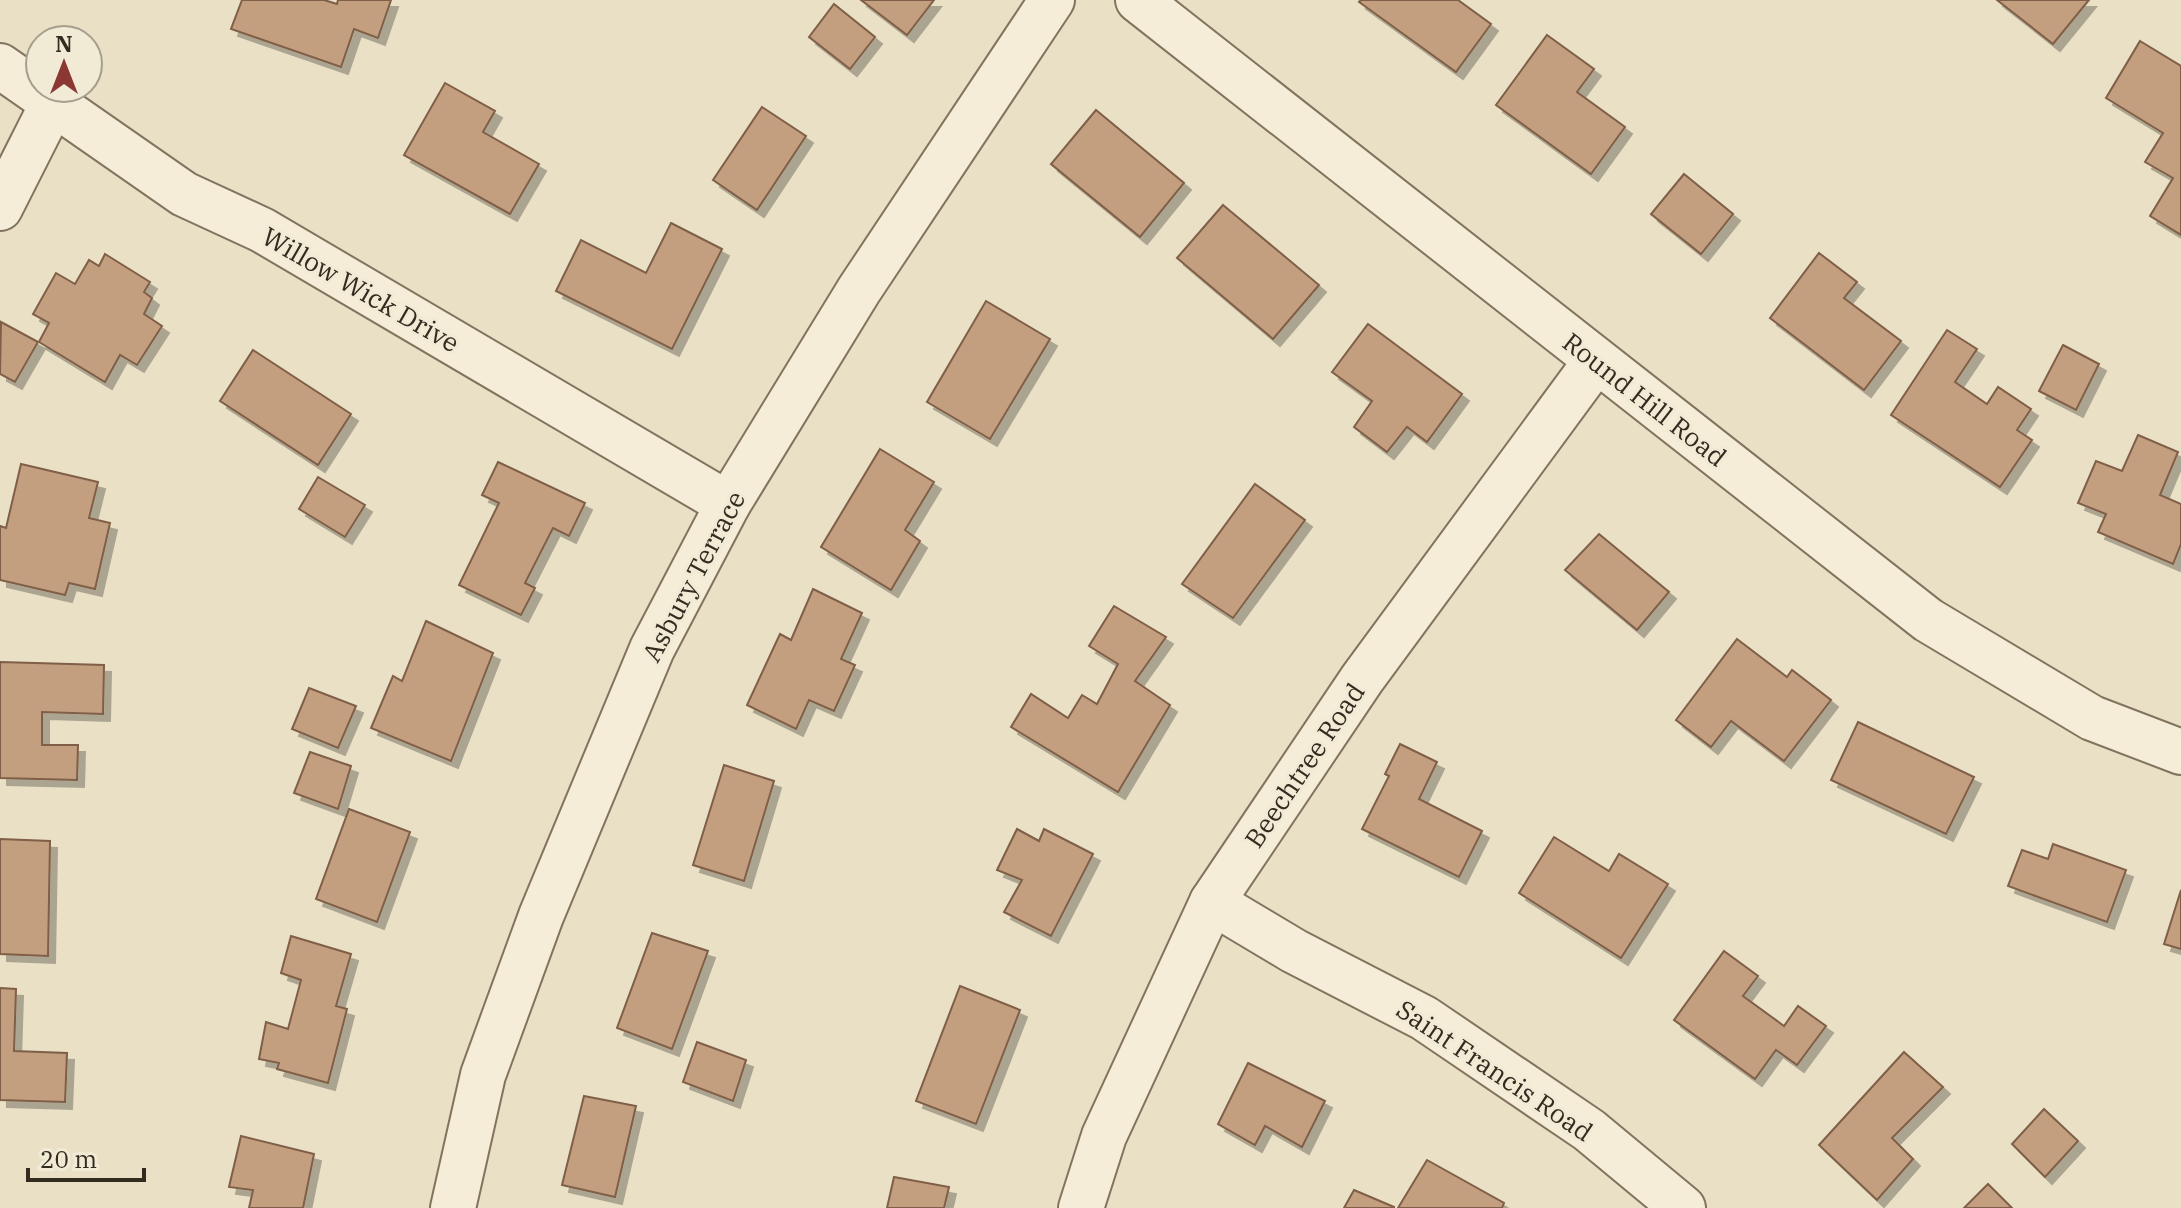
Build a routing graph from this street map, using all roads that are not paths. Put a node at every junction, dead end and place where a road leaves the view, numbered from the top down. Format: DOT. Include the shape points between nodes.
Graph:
graph roads {
  1 [pos="1052,0"];
  2 [pos="1138,0"];
  3 [pos="0,66"];
  4 [pos="24,83"];
  5 [pos="52,104"];
  6 [pos="54,104"];
  7 [pos="0,208"];
  8 [pos="1596,361"];
  9 [pos="728,504"];
  10 [pos="2181,752"];
  11 [pos="1212,902"];
  12 [pos="453,1208"];
  13 [pos="1081,1208"];
  14 [pos="1683,1208"];
  1 -- 9 [label="street, Asbury Terrace" via="859,290"];
  2 -- 8 [label="street, Round Hill Road"];
  3 -- 4 [label="street, Willow Wick Drive"];
  5 -- 7 [label="street"];
  6 -- 9 [label="street, Willow Wick Drive" via="184,194 262,230"];
  8 -- 10 [label="street, Round Hill Road" via="1928,620 2092,718"];
  8 -- 11 [label="street, Beechtree Road" via="1362,679"];
  9 -- 12 [label="street, Asbury Terrace" via="652,649 541,916 483,1075"];
  11 -- 13 [label="street, Beechtree Road" via="1104,1136"];
  11 -- 14 [label="street, Saint Francis Road" via="1424,1018 1589,1130"];
}
